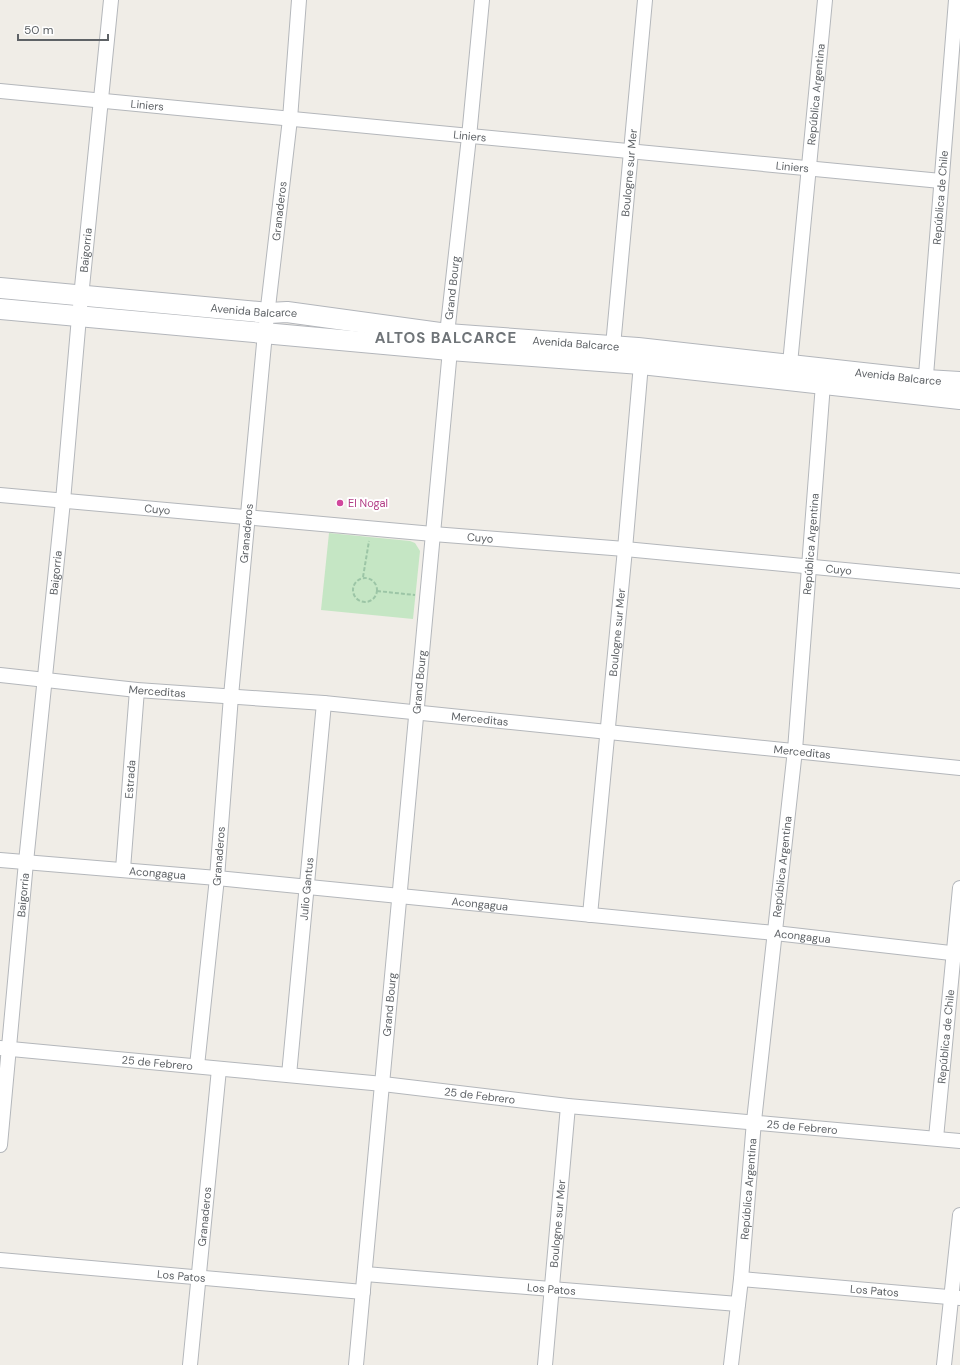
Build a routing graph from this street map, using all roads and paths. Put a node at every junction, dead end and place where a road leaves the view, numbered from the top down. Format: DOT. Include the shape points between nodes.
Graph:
graph roads {
  1 [pos="111,0"];
  2 [pos="299,0"];
  3 [pos="482,0"];
  4 [pos="645,0"];
  5 [pos="825,0"];
  6 [pos="956,0"];
  7 [pos="0,91"];
  8 [pos="102,101"];
  9 [pos="290,120"];
  10 [pos="469,137"];
  11 [pos="630,152"];
  12 [pos="808,169"];
  13 [pos="940,181"];
  14 [pos="0,288"];
  15 [pos="81,297"];
  16 [pos="0,309"];
  17 [pos="269,313"];
  18 [pos="79,317"];
  19 [pos="265,333"];
  20 [pos="448,342"];
  21 [pos="613,346"];
  22 [pos="639,356"];
  23 [pos="789,373"];
  24 [pos="822,377"];
  25 [pos="960,382"];
  26 [pos="925,388"];
  27 [pos="960,399"];
  28 [pos="0,495"];
  29 [pos="63,502"];
  30 [pos="248,518"];
  31 [pos="372,528"];
  32 [pos="433,534"];
  33 [pos="625,549"];
  34 [pos="808,567"];
  35 [pos="363,577"];
  36 [pos="960,581"];
  37 [pos="377,591"];
  38 [pos="427,597"];
  39 [pos="0,675"];
  40 [pos="44,679"];
  41 [pos="137,690"];
  42 [pos="231,696"];
  43 [pos="324,703"];
  44 [pos="417,712"];
  45 [pos="607,732"];
  46 [pos="795,750"];
  47 [pos="960,768"];
  48 [pos="0,860"];
  49 [pos="26,862"];
  50 [pos="123,869"];
  51 [pos="217,878"];
  52 [pos="307,887"];
  53 [pos="960,888"];
  54 [pos="400,896"];
  55 [pos="590,915"];
  56 [pos="775,933"];
  57 [pos="956,954"];
  58 [pos="4,1048"];
  59 [pos="196,1066"];
  60 [pos="219,1069"];
  61 [pos="289,1075"];
  62 [pos="383,1084"];
  63 [pos="568,1106"];
  64 [pos="754,1122"];
  65 [pos="936,1138"];
  66 [pos="960,1141"];
  67 [pos="0,1145"];
  68 [pos="960,1215"];
  69 [pos="0,1260"];
  70 [pos="365,1274"];
  71 [pos="198,1277"];
  72 [pos="741,1279"];
  73 [pos="552,1290"];
  74 [pos="363,1292"];
  75 [pos="955,1297"];
  76 [pos="738,1304"];
  77 [pos="190,1365"];
  78 [pos="356,1365"];
  79 [pos="545,1365"];
  80 [pos="732,1365"];
  81 [pos="944,1365"];
  1 -- 8 [label="street, Baigorria"];
  2 -- 9 [label="street, Granaderos"];
  3 -- 10 [label="street, Grand Bourg"];
  4 -- 11 [label="street, Boulogne sur Mer"];
  5 -- 12 [label="street, República Argentina"];
  6 -- 13 [label="street, República de Chile"];
  7 -- 8 [label="street, Liniers"];
  8 -- 9 [label="street, Liniers"];
  8 -- 15 [label="street, Baigorria"];
  9 -- 10 [label="street, Liniers"];
  9 -- 17 [label="street, Granaderos"];
  10 -- 11 [label="street, Liniers"];
  10 -- 20 [label="street, Grand Bourg"];
  11 -- 12 [label="street, Liniers"];
  11 -- 21 [label="street, Boulogne sur Mer"];
  12 -- 13 [label="street, Liniers"];
  12 -- 23 [label="street, República Argentina"];
  13 -- 26 [label="street, República de Chile"];
  14 -- 15 [label="main road, Avenida Balcarce"];
  15 -- 17 [label="main road, Avenida Balcarce"];
  15 -- 18 [label="street, Baigorria"];
  16 -- 18 [label="main road, Avenida Balcarce"];
  17 -- 19 [label="street, Granaderos"];
  17 -- 20 [label="main road, Avenida Balcarce" via="287,312"];
  18 -- 19 [label="main road, Avenida Balcarce"];
  18 -- 29 [label="street, Baigorria"];
  19 -- 20 [label="main road, Avenida Balcarce"];
  19 -- 30 [label="street, Granaderos"];
  20 -- 21 [label="main road, Avenida Balcarce"];
  20 -- 22 [label="main road, Avenida Balcarce"];
  20 -- 32 [label="street, Grand Bourg"];
  21 -- 22 [label="main road, Avenida Balcarce"];
  22 -- 23 [label="main road, Avenida Balcarce"];
  22 -- 33 [label="street, Boulogne sur Mer"];
  23 -- 24 [label="main road, Avenida Balcarce"];
  24 -- 26 [label="main road, Avenida Balcarce"];
  24 -- 34 [label="street, República Argentina"];
  25 -- 26 [label="main road, Avenida Balcarce"];
  26 -- 27 [label="main road, Avenida Balcarce"];
  28 -- 29 [label="street, Cuyo"];
  29 -- 30 [label="street, Cuyo"];
  29 -- 40 [label="street, Baigorria"];
  30 -- 31 [label="street, Cuyo"];
  30 -- 42 [label="street, Granaderos"];
  31 -- 32 [label="street, Cuyo"];
  31 -- 35 [label="path"];
  32 -- 33 [label="street, Cuyo"];
  32 -- 38 [label="street, Grand Bourg"];
  33 -- 34 [label="street, Cuyo"];
  33 -- 45 [label="street, Boulogne sur Mer"];
  34 -- 36 [label="street, Cuyo"];
  34 -- 46 [label="street, República Argentina"];
  35 -- 37 [label="path" via="374,582"];
  35 -- 37 [label="path" via="356,580 352,587 353,596 360,601 368,602 375,597"];
  37 -- 38 [label="path"];
  38 -- 44 [label="street, Grand Bourg"];
  39 -- 40 [label="street, Merceditas"];
  40 -- 41 [label="street, Merceditas"];
  40 -- 49 [label="street, Baigorria"];
  41 -- 42 [label="street, Merceditas"];
  41 -- 50 [label="street, Estrada"];
  42 -- 43 [label="street, Merceditas"];
  42 -- 51 [label="street, Granaderos"];
  43 -- 44 [label="street, Merceditas"];
  43 -- 52 [label="street, Julio Gantus"];
  44 -- 45 [label="street, Merceditas"];
  44 -- 54 [label="street, Grand Bourg"];
  45 -- 46 [label="street, Merceditas"];
  45 -- 55 [label="street, Boulogne sur Mer"];
  46 -- 47 [label="street, Merceditas"];
  46 -- 56 [label="street, República Argentina"];
  48 -- 49 [label="street, Acongagua"];
  49 -- 50 [label="street, Acongagua"];
  49 -- 58 [label="street, Baigorria"];
  50 -- 51 [label="street, Acongagua"];
  51 -- 52 [label="street, Acongagua"];
  51 -- 59 [label="street, Granaderos"];
  52 -- 54 [label="street, Acongagua"];
  52 -- 61 [label="street, Julio Gantus"];
  53 -- 57 [label="street, República de Chile"];
  54 -- 55 [label="street, Acongagua"];
  54 -- 62 [label="street, Grand Bourg"];
  55 -- 56 [label="street, Acongagua"];
  56 -- 57 [label="street, Acongagua"];
  56 -- 64 [label="street, República Argentina"];
  57 -- 65 [label="street, República de Chile"];
  58 -- 59 [label="street, 25 de Febrero"];
  58 -- 67 [label="street, Baigorria"];
  59 -- 60 [label="street, 25 de Febrero"];
  60 -- 61 [label="street, 25 de Febrero"];
  60 -- 71 [label="street, Granaderos"];
  61 -- 62 [label="street, 25 de Febrero"];
  62 -- 63 [label="street, 25 de Febrero"];
  62 -- 70 [label="street, Grand Bourg"];
  63 -- 64 [label="street, 25 de Febrero"];
  63 -- 73 [label="street, Boulogne sur Mer"];
  64 -- 65 [label="street, 25 de Febrero"];
  64 -- 72 [label="street, República Argentina"];
  65 -- 66 [label="street, 25 de Febrero"];
  68 -- 75 [label="street"];
  69 -- 71 [label="street, Los Patos"];
  70 -- 73 [label="street, Los Patos"];
  70 -- 74 [label="street, Grand Bourg"];
  71 -- 74 [label="street, Los Patos"];
  71 -- 77 [label="street, Granaderos"];
  72 -- 75 [label="street, Los Patos"];
  72 -- 76 [label="street, República Argentina"];
  73 -- 76 [label="street, Los Patos"];
  73 -- 79 [label="street, Boulogne sur Mer"];
  74 -- 78 [label="street, Grand Bourg"];
  75 -- 81 [label="street"];
  76 -- 80 [label="street, República Argentina"];
}
